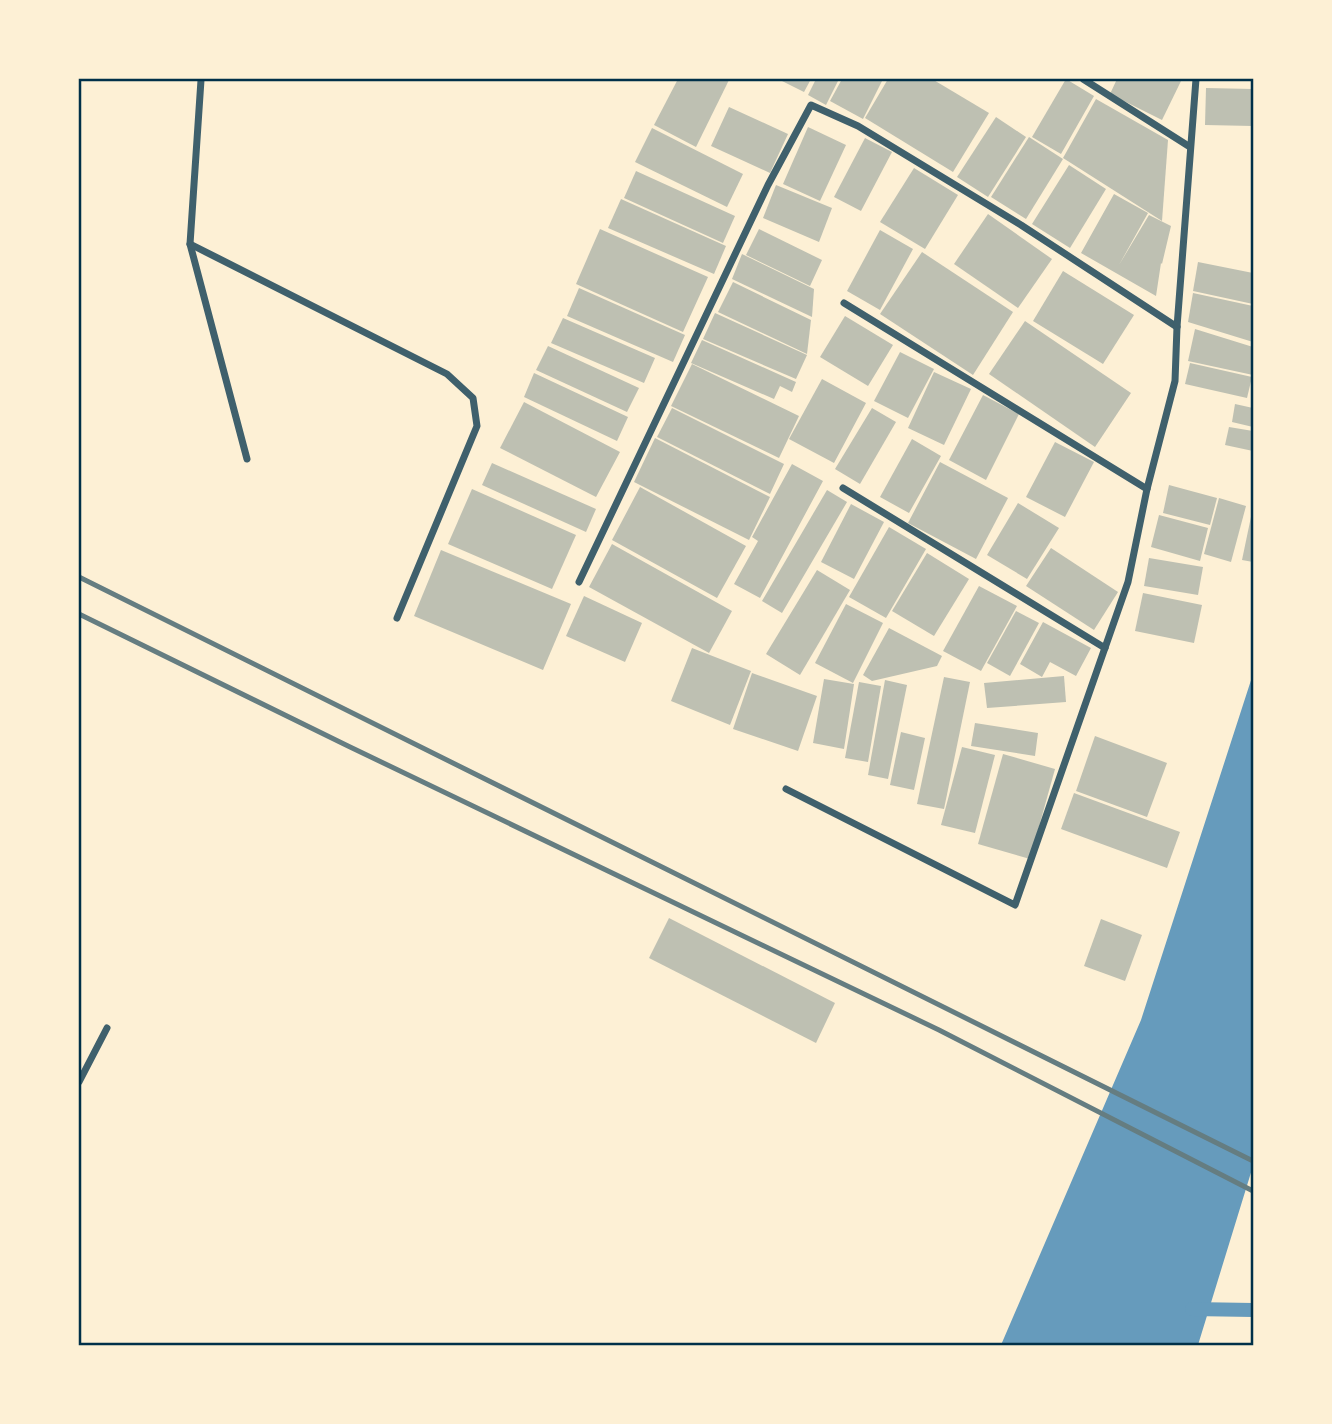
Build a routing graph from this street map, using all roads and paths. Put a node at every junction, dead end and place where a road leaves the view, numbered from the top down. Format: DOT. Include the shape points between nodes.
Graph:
graph roads {
  1 [pos="201,79"];
  2 [pos="1083,79"];
  3 [pos="1196,79"];
  4 [pos="1189,147"];
  5 [pos="190,244"];
  6 [pos="844,303"];
  7 [pos="1177,327"];
  8 [pos="247,459"];
  9 [pos="843,488"];
  10 [pos="1147,489"];
  11 [pos="579,582"];
  12 [pos="397,618"];
  13 [pos="1105,648"];
  14 [pos="786,789"];
  15 [pos="107,1028"];
  16 [pos="79,1082"];
  1 -- 5 [label="street"];
  2 -- 4 [label="street"];
  3 -- 4 [label="street"];
  4 -- 7 [label="street"];
  5 -- 8 [label="street"];
  5 -- 12 [label="street" via="447,374 473,398 477,426"];
  6 -- 10 [label="street"];
  7 -- 10 [label="street" via="1175,381"];
  7 -- 11 [label="street" via="858,125 811,105 768,185"];
  9 -- 13 [label="street"];
  10 -- 13 [label="street" via="1128,582"];
  13 -- 14 [label="street" via="1015,905"];
  15 -- 16 [label="street"];
}
